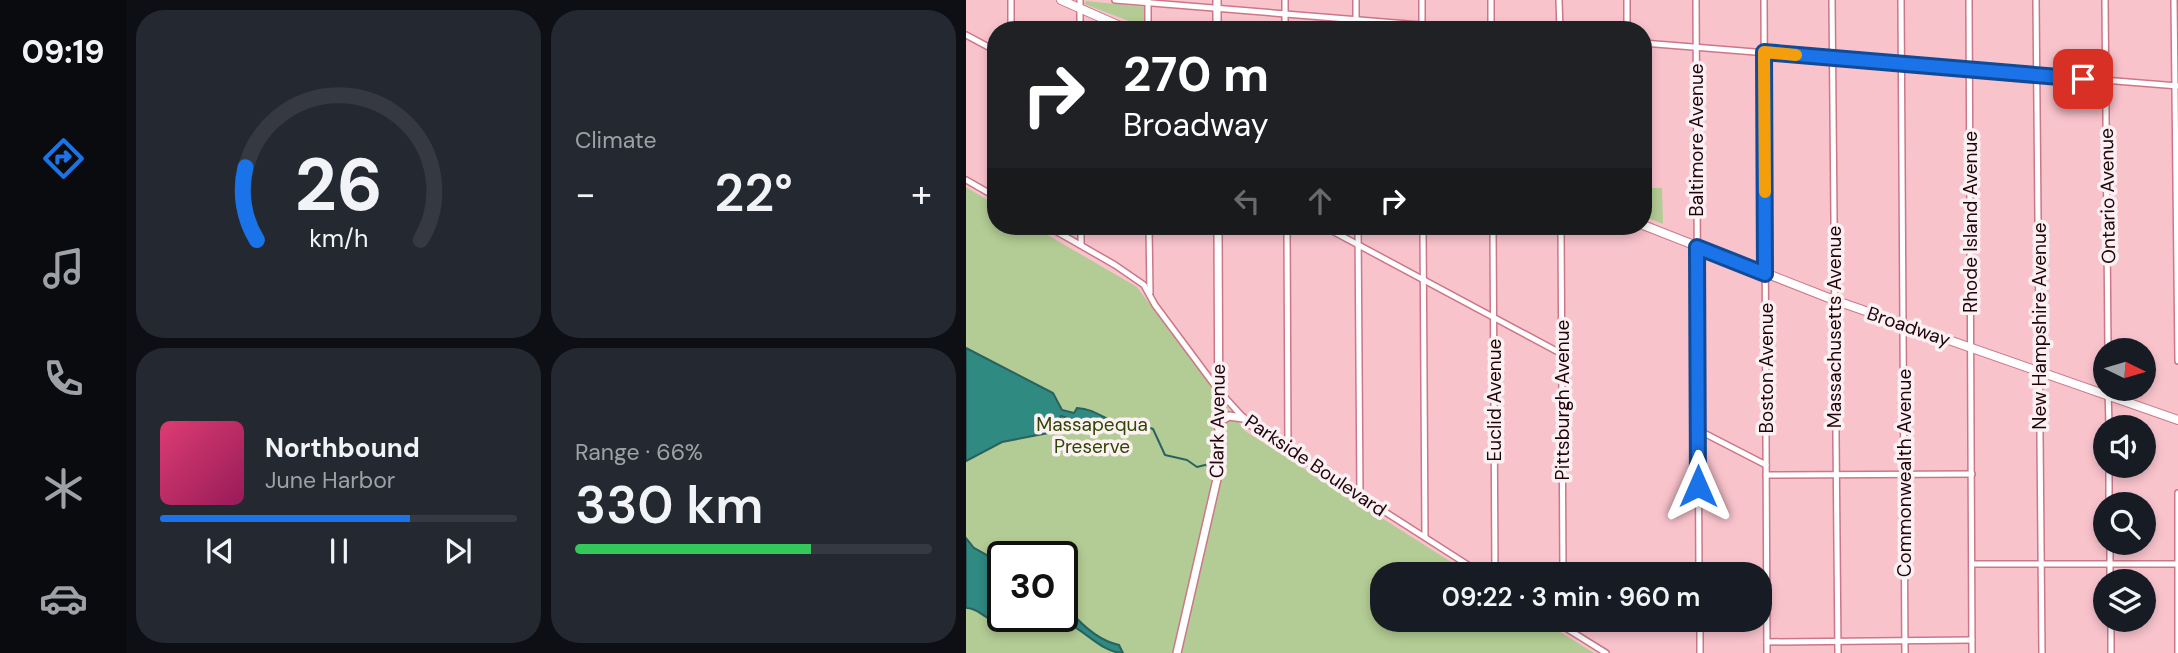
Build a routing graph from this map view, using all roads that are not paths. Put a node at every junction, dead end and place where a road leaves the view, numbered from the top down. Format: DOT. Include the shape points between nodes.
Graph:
graph roads {
  1 [pos="1011,0"];
  2 [pos="1062,0"];
  3 [pos="1115,0"];
  4 [pos="1285,0"];
  5 [pos="1356,0"];
  6 [pos="1422,0"];
  7 [pos="1491,0"];
  8 [pos="1559,0"];
  9 [pos="1627,0"];
  10 [pos="1696,0"];
  11 [pos="1764,0"];
  12 [pos="1832,0"];
  13 [pos="1901,0"];
  14 [pos="1969,0"];
  15 [pos="2036,0"];
  16 [pos="2105,0"];
  17 [pos="2174,0"];
  18 [pos="1148,1"];
  19 [pos="1080,4"];
  20 [pos="1217,4"];
  21 [pos="1285,14"];
  22 [pos="1356,19"];
  23 [pos="1011,21"];
  24 [pos="1112,21"];
  25 [pos="1148,21"];
  26 [pos="1285,21"];
  27 [pos="1372,21"];
  28 [pos="1422,21"];
  29 [pos="1491,21"];
  30 [pos="1560,21"];
  31 [pos="1627,21"];
  32 [pos="966,35"];
  33 [pos="1652,44"];
  34 [pos="987,46"];
  35 [pos="1696,47"];
  36 [pos="1764,52"];
  37 [pos="1833,58"];
  38 [pos="1901,63"];
  39 [pos="1969,69"];
  40 [pos="2037,75"];
  41 [pos="2106,80"];
  42 [pos="2176,86"];
  43 [pos="966,180"];
  44 [pos="987,192"];
  45 [pos="1652,229"];
  46 [pos="1063,235"];
  47 [pos="1081,235"];
  48 [pos="1149,235"];
  49 [pos="1218,235"];
  50 [pos="1287,235"];
  51 [pos="1340,235"];
  52 [pos="1358,235"];
  53 [pos="1423,235"];
  54 [pos="1493,235"];
  55 [pos="1561,235"];
  56 [pos="1358,244"];
  57 [pos="1082,246"];
  58 [pos="1697,247"];
  59 [pos="1765,274"];
  60 [pos="1423,281"];
  61 [pos="1150,297"];
  62 [pos="1834,300"];
  63 [pos="1493,318"];
  64 [pos="1904,325"];
  65 [pos="2108,338"];
  66 [pos="1971,347"];
  67 [pos="1562,354"];
  68 [pos="2178,361"];
  69 [pos="2039,372"];
  70 [pos="2093,388"];
  71 [pos="1219,391"];
  72 [pos="2130,401"];
  73 [pos="1243,418"];
  74 [pos="2178,420"];
  75 [pos="1219,422"];
  76 [pos="1698,430"];
  77 [pos="1288,450"];
  78 [pos="1766,465"];
  79 [pos="1904,474"];
  80 [pos="1972,474"];
  81 [pos="1766,475"];
  82 [pos="1835,475"];
  83 [pos="2178,493"];
  84 [pos="1360,496"];
  85 [pos="1424,537"];
  86 [pos="2110,555"];
  87 [pos="1463,562"];
  88 [pos="1495,562"];
  89 [pos="1563,562"];
  90 [pos="1699,562"];
  91 [pos="1972,564"];
  92 [pos="2041,564"];
  93 [pos="2110,564"];
  94 [pos="2177,564"];
  95 [pos="2110,569"];
  96 [pos="1576,632"];
  97 [pos="1700,632"];
  98 [pos="2110,632"];
  99 [pos="1972,640"];
  100 [pos="2178,640"];
  101 [pos="1838,641"];
  102 [pos="1905,641"];
  103 [pos="1767,642"];
  104 [pos="1177,653"];
  105 [pos="1606,653"];
  106 [pos="1700,653"];
  107 [pos="1767,653"];
  108 [pos="1838,653"];
  109 [pos="1905,653"];
  110 [pos="1972,653"];
  111 [pos="2042,653"];
  112 [pos="2111,653"];
  113 [pos="2178,653"];
  1 -- 23 [label="street"];
  2 -- 19 [label="main road"];
  3 -- 18 [label="street"];
  4 -- 21 [label="street"];
  5 -- 22 [label="street"];
  6 -- 28 [label="street"];
  7 -- 29 [label="street"];
  8 -- 30 [label="street"];
  9 -- 31 [label="street"];
  10 -- 35 [label="street, Baltimore Avenue"];
  11 -- 36 [label="street, Boston Avenue"];
  12 -- 37 [label="street, Massachusetts Avenue"];
  13 -- 38 [label="street, Commonwealth Avenue"];
  14 -- 39 [label="street, Rhode Island Avenue"];
  15 -- 40 [label="street, New Hampshire Avenue"];
  16 -- 41 [label="street, Ontario Avenue"];
  17 -- 42 [label="street"];
  18 -- 20 [label="street"];
  18 -- 25 [label="street"];
  19 -- 24 [label="main road"];
  20 -- 21 [label="street"];
  21 -- 22 [label="street"];
  21 -- 26 [label="street"];
  22 -- 27 [label="street"];
  32 -- 34 [label="street"];
  33 -- 35 [label="street"];
  35 -- 36 [label="street"];
  35 -- 58 [label="street, Baltimore Avenue"];
  36 -- 37 [label="street"];
  36 -- 59 [label="street, Boston Avenue"];
  37 -- 38 [label="street"];
  37 -- 62 [label="street, Massachusetts Avenue"];
  38 -- 39 [label="street"];
  38 -- 64 [label="street, Commonwealth Avenue"];
  39 -- 40 [label="street"];
  39 -- 66 [label="street, Rhode Island Avenue"];
  40 -- 41 [label="street"];
  40 -- 69 [label="street, New Hampshire Avenue"];
  41 -- 42 [label="street"];
  41 -- 65 [label="street, Ontario Avenue"];
  42 -- 68 [label="street"];
  43 -- 44 [label="street"];
  45 -- 58 [label="main road, Broadway"];
  46 -- 57 [label="street, Parkside Boulevard"];
  47 -- 57 [label="street"];
  48 -- 61 [label="street"];
  49 -- 71 [label="street, Clark Avenue"];
  50 -- 77 [label="street"];
  51 -- 56 [label="street"];
  52 -- 56 [label="street"];
  53 -- 60 [label="street"];
  54 -- 63 [label="street, Euclid Avenue"];
  55 -- 67 [label="street, Pittsburgh Avenue"];
  56 -- 60 [label="street"];
  56 -- 84 [label="street"];
  57 -- 61 [label="street, Parkside Boulevard" via="1137,279"];
  58 -- 59 [label="main road, Broadway"];
  58 -- 76 [label="street, Baltimore Avenue"];
  59 -- 62 [label="main road, Broadway"];
  59 -- 78 [label="street, Boston Avenue"];
  60 -- 63 [label="street"];
  60 -- 85 [label="street"];
  61 -- 71 [label="street, Parkside Boulevard"];
  62 -- 64 [label="main road, Broadway"];
  62 -- 82 [label="street, Massachusetts Avenue"];
  63 -- 67 [label="street"];
  63 -- 88 [label="street, Euclid Avenue"];
  64 -- 66 [label="main road, Broadway"];
  64 -- 79 [label="street, Commonwealth Avenue"];
  66 -- 69 [label="main road, Broadway"];
  66 -- 80 [label="street, Rhode Island Avenue"];
  67 -- 89 [label="street, Pittsburgh Avenue"];
  69 -- 70 [label="main road, Broadway"];
  69 -- 92 [label="street, New Hampshire Avenue"];
  71 -- 73 [label="street, Parkside Boulevard"];
  71 -- 75 [label="street, Clark Avenue"];
  72 -- 74 [label="main road, Broadway"];
  73 -- 75 [label="street" via="1230,416"];
  73 -- 77 [label="street, Parkside Boulevard"];
  75 -- 104 [label="street, Clark Avenue" via="1213,502"];
  76 -- 78 [label="street"];
  76 -- 90 [label="street, Baltimore Avenue"];
  77 -- 84 [label="street, Parkside Boulevard"];
  78 -- 81 [label="street, Boston Avenue"];
  79 -- 80 [label="street"];
  79 -- 82 [label="street"];
  79 -- 102 [label="street, Commonwealth Avenue"];
  80 -- 91 [label="street, Rhode Island Avenue"];
  81 -- 82 [label="street"];
  81 -- 103 [label="street, Boston Avenue"];
  82 -- 101 [label="street, Massachusetts Avenue"];
  83 -- 94 [label="street"];
  84 -- 85 [label="street, Parkside Boulevard"];
  85 -- 87 [label="street, Parkside Boulevard"];
  86 -- 93 [label="street"];
  91 -- 92 [label="street"];
  91 -- 99 [label="street, Rhode Island Avenue"];
  92 -- 93 [label="street"];
  92 -- 111 [label="street, New Hampshire Avenue"];
  93 -- 94 [label="street"];
  93 -- 95 [label="street"];
  94 -- 100 [label="street"];
  96 -- 105 [label="street"];
  97 -- 106 [label="street"];
  98 -- 112 [label="street"];
  99 -- 102 [label="street"];
  99 -- 110 [label="street, Rhode Island Avenue"];
  100 -- 113 [label="street"];
  101 -- 102 [label="street"];
  101 -- 103 [label="street"];
  101 -- 108 [label="street, Massachusetts Avenue"];
  102 -- 109 [label="street, Commonwealth Avenue"];
  103 -- 107 [label="street, Boston Avenue"];
}
